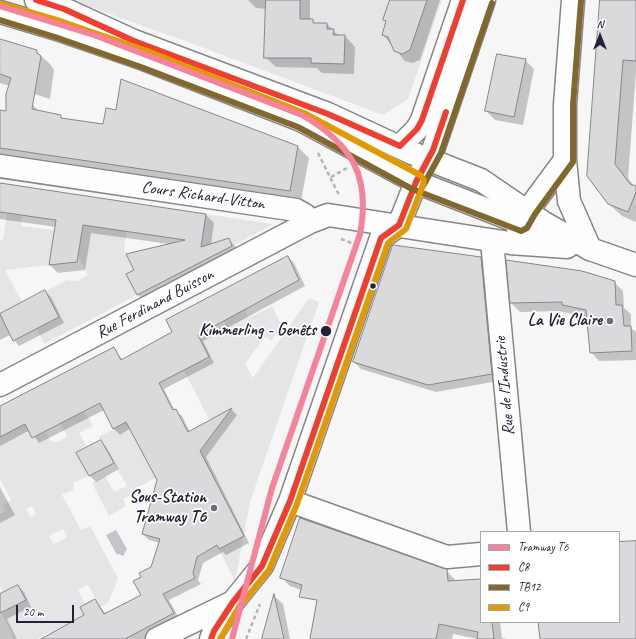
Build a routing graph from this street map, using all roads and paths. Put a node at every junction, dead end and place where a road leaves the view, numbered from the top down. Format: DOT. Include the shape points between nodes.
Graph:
graph roads {
  1 [pos="36,0"];
  2 [pos="463,0"];
  3 [pos="484,0"];
  4 [pos="573,0"];
  5 [pos="0,12"];
  6 [pos="400,146"];
  7 [pos="317,152"];
  8 [pos="429,159"];
  9 [pos="565,160"];
  10 [pos="0,166"];
  11 [pos="416,182"];
  12 [pos="339,216"];
  13 [pos="524,217"];
  14 [pos="310,222"];
  15 [pos="399,225"];
  16 [pos="501,242"];
  17 [pos="590,249"];
  18 [pos="376,251"];
  19 [pos="636,265"];
  20 [pos="0,385"];
  21 [pos="290,501"];
  22 [pos="519,530"];
  23 [pos="480,554"];
  24 [pos="233,602"];
  25 [pos="157,639"];
  26 [pos="211,639"];
  1 -- 6 [label="street" via="64,9 134,41 328,114"];
  2 -- 6 [label="street" via="422,120 415,133"];
  3 -- 8 [label="street"];
  4 -- 9 [label="street" via="565,105"];
  5 -- 11 [label="street" via="129,54 301,120"];
  6 -- 8 [label="street"];
  7 -- 12 [label="path" via="340,193"];
  8 -- 11 [label="street"];
  8 -- 13 [label="street" via="481,180"];
  9 -- 13 [label="street"];
  9 -- 17 [label="street" via="569,201"];
  10 -- 14 [label="street, Cours Richard-Vitton" via="296,210 305,215"];
  11 -- 13 [label="street"];
  11 -- 15 [label="street"];
  12 -- 14 [label="street" via="328,215"];
  12 -- 15 [label="street"];
  12 -- 18 [label="path" via="338,237"];
  13 -- 16 [label="street"];
  13 -- 17 [label="street" via="544,223"];
  14 -- 20 [label="street, Rue Ferdinand Buisson"];
  15 -- 16 [label="street"];
  15 -- 18 [label="street" via="381,238"];
  16 -- 17 [label="street"];
  16 -- 22 [label="street, Rue de l'Industrie"];
  17 -- 19 [label="street"];
  18 -- 21 [label="street"];
  21 -- 23 [label="street" via="447,556"];
  21 -- 24 [label="street" via="262,566"];
  24 -- 25 [label="street"];
  24 -- 26 [label="street"];
}
